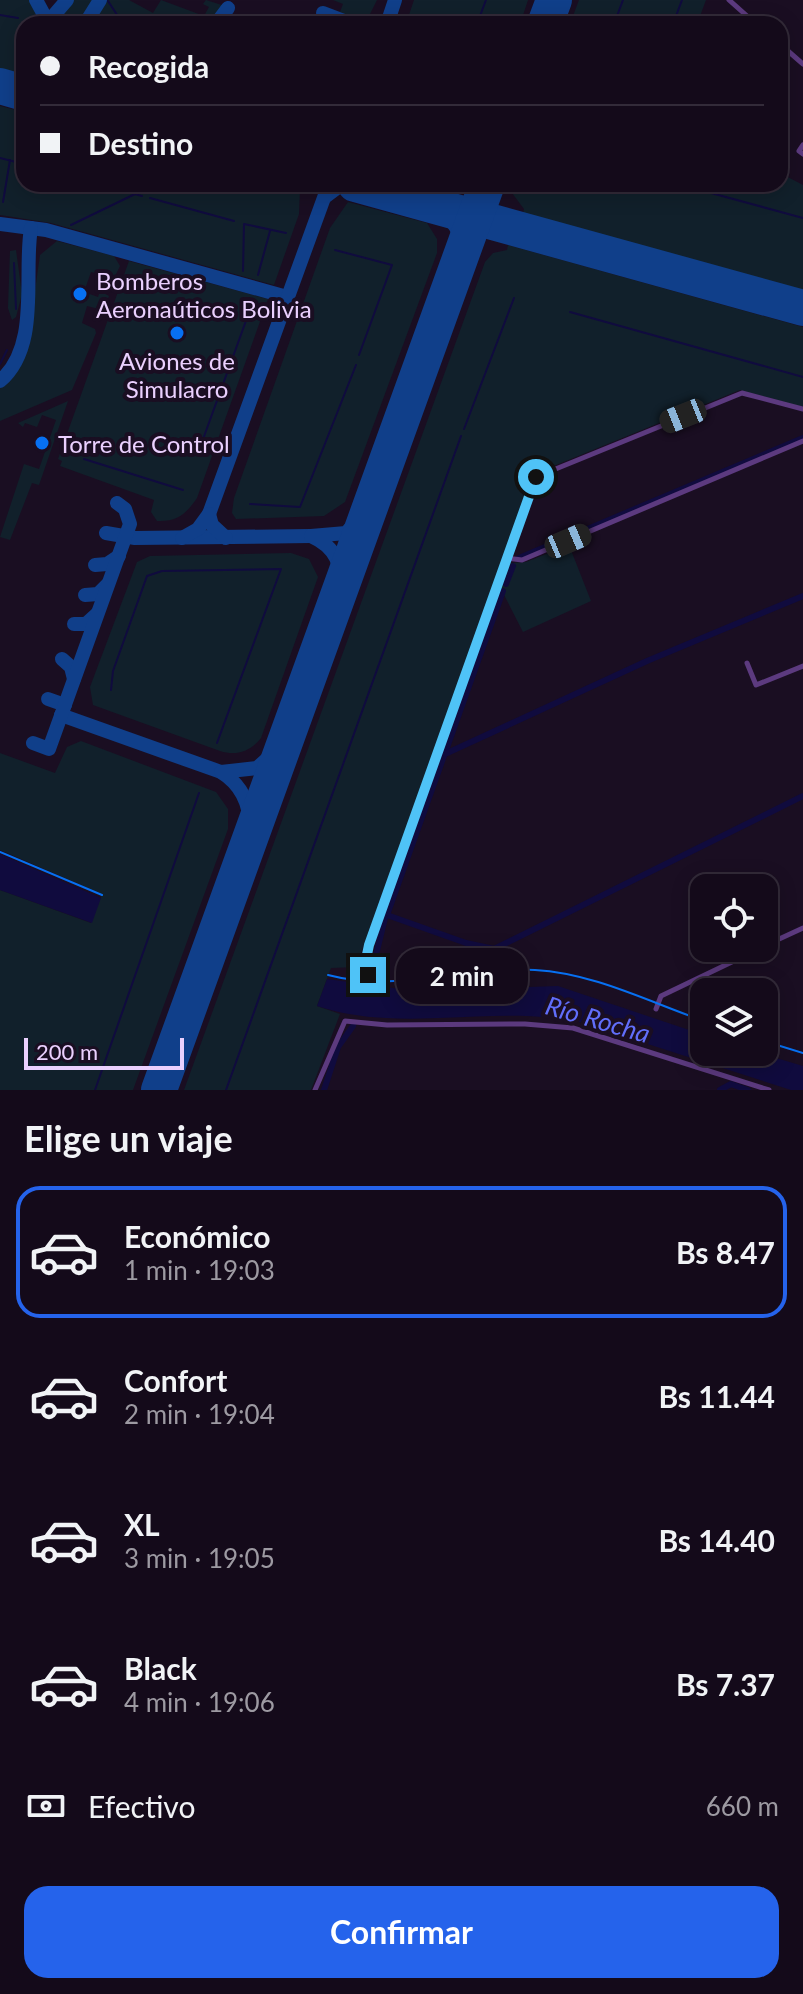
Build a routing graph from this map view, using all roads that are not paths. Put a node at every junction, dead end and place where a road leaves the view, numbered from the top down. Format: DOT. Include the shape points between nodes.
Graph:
graph roads {
  1 [pos="729,0"];
  2 [pos="747,16"];
  3 [pos="803,409"];
  4 [pos="803,441"];
  5 [pos="506,558"];
  6 [pos="747,663"];
  7 [pos="803,666"];
  8 [pos="803,928"];
  9 [pos="778,940"];
  10 [pos="731,962"];
  11 [pos="368,975"];
  12 [pos="656,1009"];
  13 [pos="315,1090"];
  14 [pos="769,1090"];
  1 -- 2 [label="street"];
  3 -- 5 [label="street" via="739,394 542,472"];
  4 -- 5 [label="street" via="522,560"];
  5 -- 11 [label="street" via="369,945"];
  6 -- 7 [label="street" via="756,685"];
  8 -- 9 [label="street"];
  10 -- 12 [label="street" via="661,996"];
  13 -- 14 [label="street" via="345,1021 573,1028"];
}
